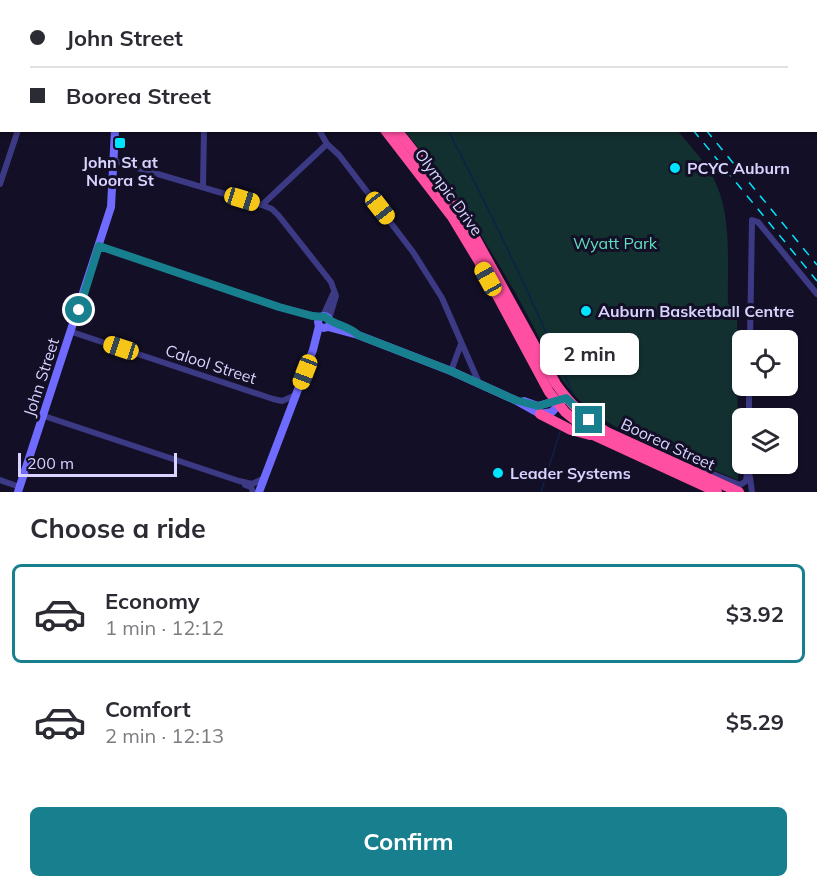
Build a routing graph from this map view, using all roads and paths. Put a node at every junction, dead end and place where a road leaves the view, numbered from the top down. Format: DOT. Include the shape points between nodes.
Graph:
graph roads {
  1 [pos="17,132"];
  2 [pos="114,132"];
  3 [pos="204,132"];
  4 [pos="320,132"];
  5 [pos="387,132"];
  6 [pos="399,132"];
  7 [pos="327,144"];
  8 [pos="114,161"];
  9 [pos="0,184"];
  10 [pos="202,186"];
  11 [pos="262,205"];
  12 [pos="99,246"];
  13 [pos="817,294"];
  14 [pos="324,322"];
  15 [pos="750,330"];
  16 [pos="72,332"];
  17 [pos="461,344"];
  18 [pos="451,371"];
  19 [pos="479,384"];
  20 [pos="557,386"];
  21 [pos="296,394"];
  22 [pos="273,399"];
  23 [pos="515,400"];
  24 [pos="560,401"];
  25 [pos="540,414"];
  26 [pos="44,416"];
  27 [pos="288,416"];
  28 [pos="593,435"];
  29 [pos="689,470"];
  30 [pos="747,474"];
  31 [pos="749,474"];
  32 [pos="265,478"];
  33 [pos="0,480"];
  34 [pos="239,481"];
  35 [pos="19,489"];
  36 [pos="736,491"];
  37 [pos="253,492"];
  38 [pos="259,492"];
  39 [pos="717,492"];
  40 [pos="752,492"];
  1 -- 9 [label="street"];
  2 -- 8 [label="street, John Street"];
  3 -- 10 [label="street"];
  4 -- 7 [label="street"];
  5 -- 24 [label="highway, Olympic Drive" via="452,217"];
  6 -- 20 [label="highway, Olympic Drive" via="460,212"];
  7 -- 11 [label="street"];
  7 -- 17 [label="street" via="413,252 441,298"];
  8 -- 10 [label="street"];
  8 -- 12 [label="street, John Street" via="111,207"];
  10 -- 11 [label="street"];
  11 -- 14 [label="street" via="279,216 331,282 335,291"];
  12 -- 14 [label="street"];
  12 -- 16 [label="street, John Street"];
  13 -- 15 [label="street" via="758,222 752,220"];
  14 -- 18 [label="street"];
  14 -- 21 [label="street"];
  16 -- 22 [label="street, Calool Street"];
  16 -- 26 [label="street, John Street"];
  17 -- 18 [label="street"];
  17 -- 19 [label="street"];
  18 -- 19 [label="street"];
  19 -- 23 [label="street"];
  20 -- 24 [label="highway, Boorea Street"];
  21 -- 22 [label="street, Calool Street" via="288,399"];
  21 -- 27 [label="street"];
  22 -- 27 [label="street, Calool Street" via="282,403"];
  23 -- 24 [label="street" via="538,406"];
  23 -- 25 [label="street"];
  24 -- 25 [label="street" via="552,412"];
  24 -- 28 [label="highway, Boorea Street"];
  24 -- 29 [label="highway, Boorea Street" via="600,428"];
  25 -- 28 [label="highway" via="571,430"];
  26 -- 34 [label="street"];
  26 -- 35 [label="street, John Street"];
  27 -- 32 [label="street"];
  28 -- 39 [label="highway, Boorea Street"];
  29 -- 30 [label="street" via="704,471 740,485"];
  29 -- 36 [label="highway, Boorea Street"];
  31 -- 40 [label="street"];
  32 -- 34 [label="street" via="252,484"];
  32 -- 38 [label="street"];
  33 -- 35 [label="street"];
  34 -- 37 [label="street"];
}
